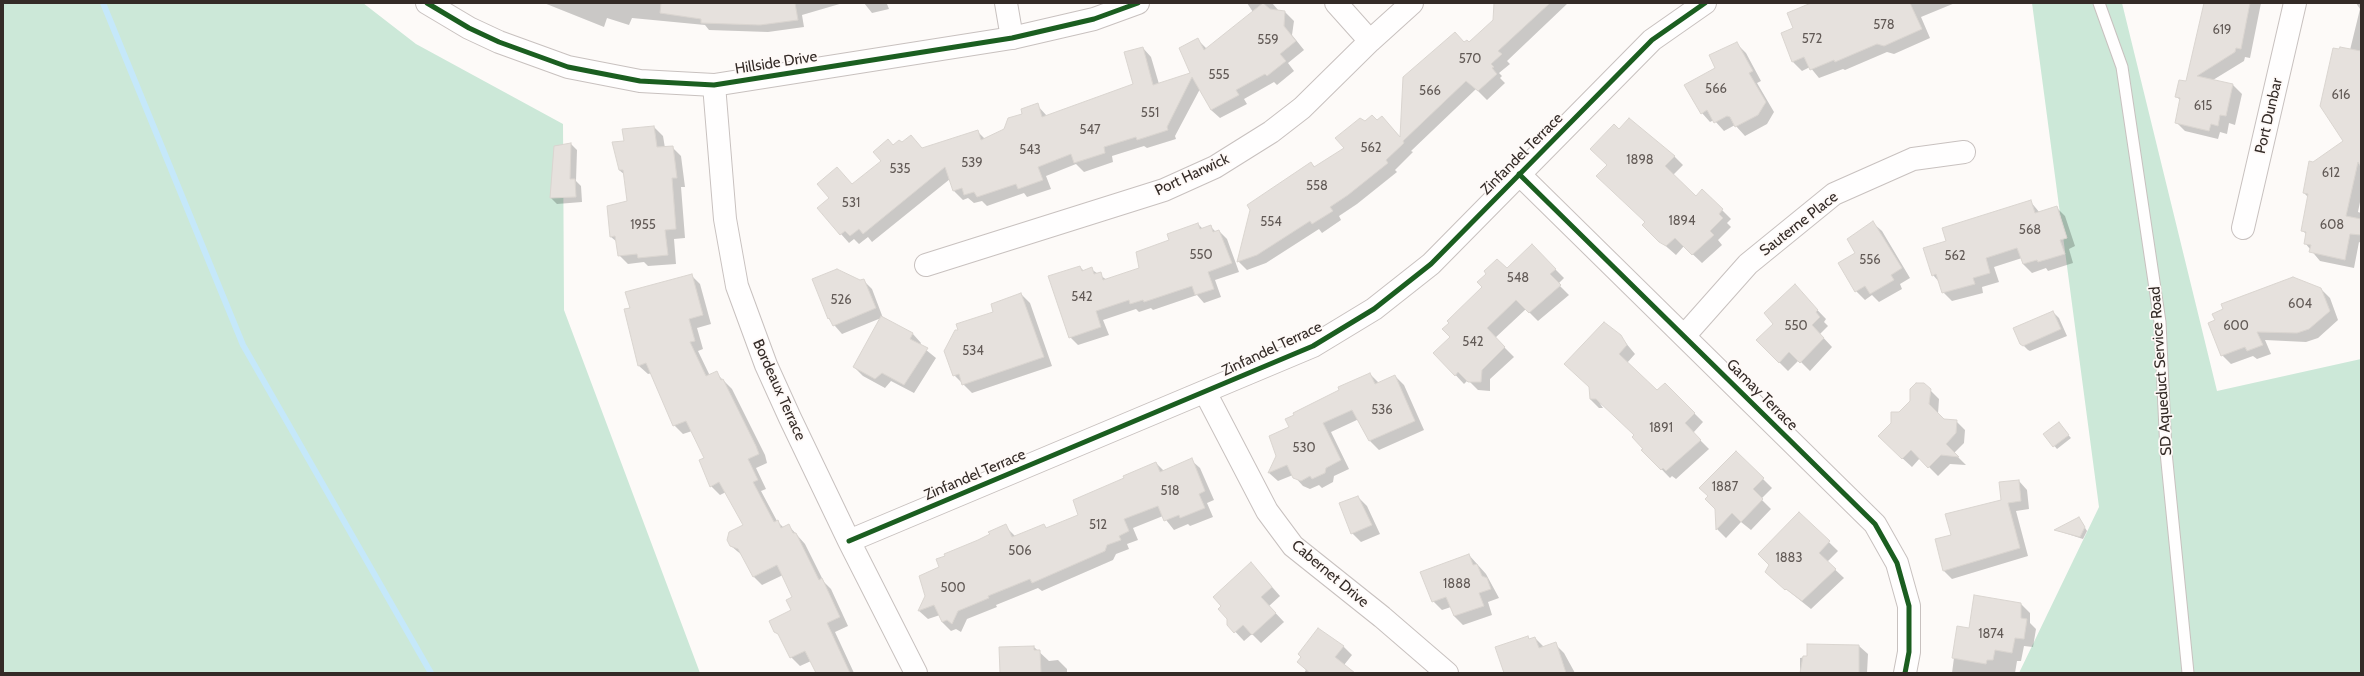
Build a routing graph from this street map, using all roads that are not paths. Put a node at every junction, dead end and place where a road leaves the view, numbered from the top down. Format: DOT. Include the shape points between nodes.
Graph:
graph roads {
  1 [pos="427,3"];
  2 [pos="1006,3"];
  3 [pos="1138,3"];
  4 [pos="1336,3"];
  5 [pos="1412,3"];
  6 [pos="1705,3"];
  7 [pos="2099,3"];
  8 [pos="2295,3"];
  9 [pos="1012,38"];
  10 [pos="1370,41"];
  11 [pos="714,86"];
  12 [pos="1964,152"];
  13 [pos="1519,174"];
  14 [pos="2243,228"];
  15 [pos="926,265"];
  16 [pos="1685,335"];
  17 [pos="1205,392"];
  18 [pos="849,541"];
  19 [pos="916,673"];
  20 [pos="1447,673"];
  21 [pos="1905,673"];
  22 [pos="2188,673"];
  1 -- 11 [label="street, Hillside Drive" via="499,42 568,67 640,81"];
  2 -- 9 [label="street"];
  3 -- 9 [label="street, Hillside Drive" via="1094,19"];
  4 -- 10 [label="street"];
  5 -- 10 [label="street, Port Harwick"];
  6 -- 13 [label="street, Zinfandel Terrace" via="1652,40"];
  7 -- 22 [label="lane, SD Aqueduct Service Road" via="2122,67 2160,322 2166,452"];
  8 -- 14 [label="street, Port Dunbar"];
  9 -- 11 [label="street, Hillside Drive"];
  10 -- 15 [label="street, Port Harwick" via="1302,108 1271,132 1215,167 1164,190"];
  11 -- 18 [label="street, Bordeaux Terrace" via="725,218 737,286 766,365"];
  12 -- 16 [label="street, Sauterne Place" via="1914,159 1834,194 1748,264"];
  13 -- 16 [label="street, Gamay Terrace"];
  13 -- 17 [label="street, Zinfandel Terrace" via="1431,264 1374,309 1313,346"];
  16 -- 21 [label="street, Gamay Terrace" via="1875,524 1897,563 1909,606 1910,652"];
  17 -- 18 [label="street, Zinfandel Terrace"];
  17 -- 20 [label="street, Cabernet Drive" via="1267,511 1293,546"];
  18 -- 19 [label="street, Bordeaux Terrace"];
}
